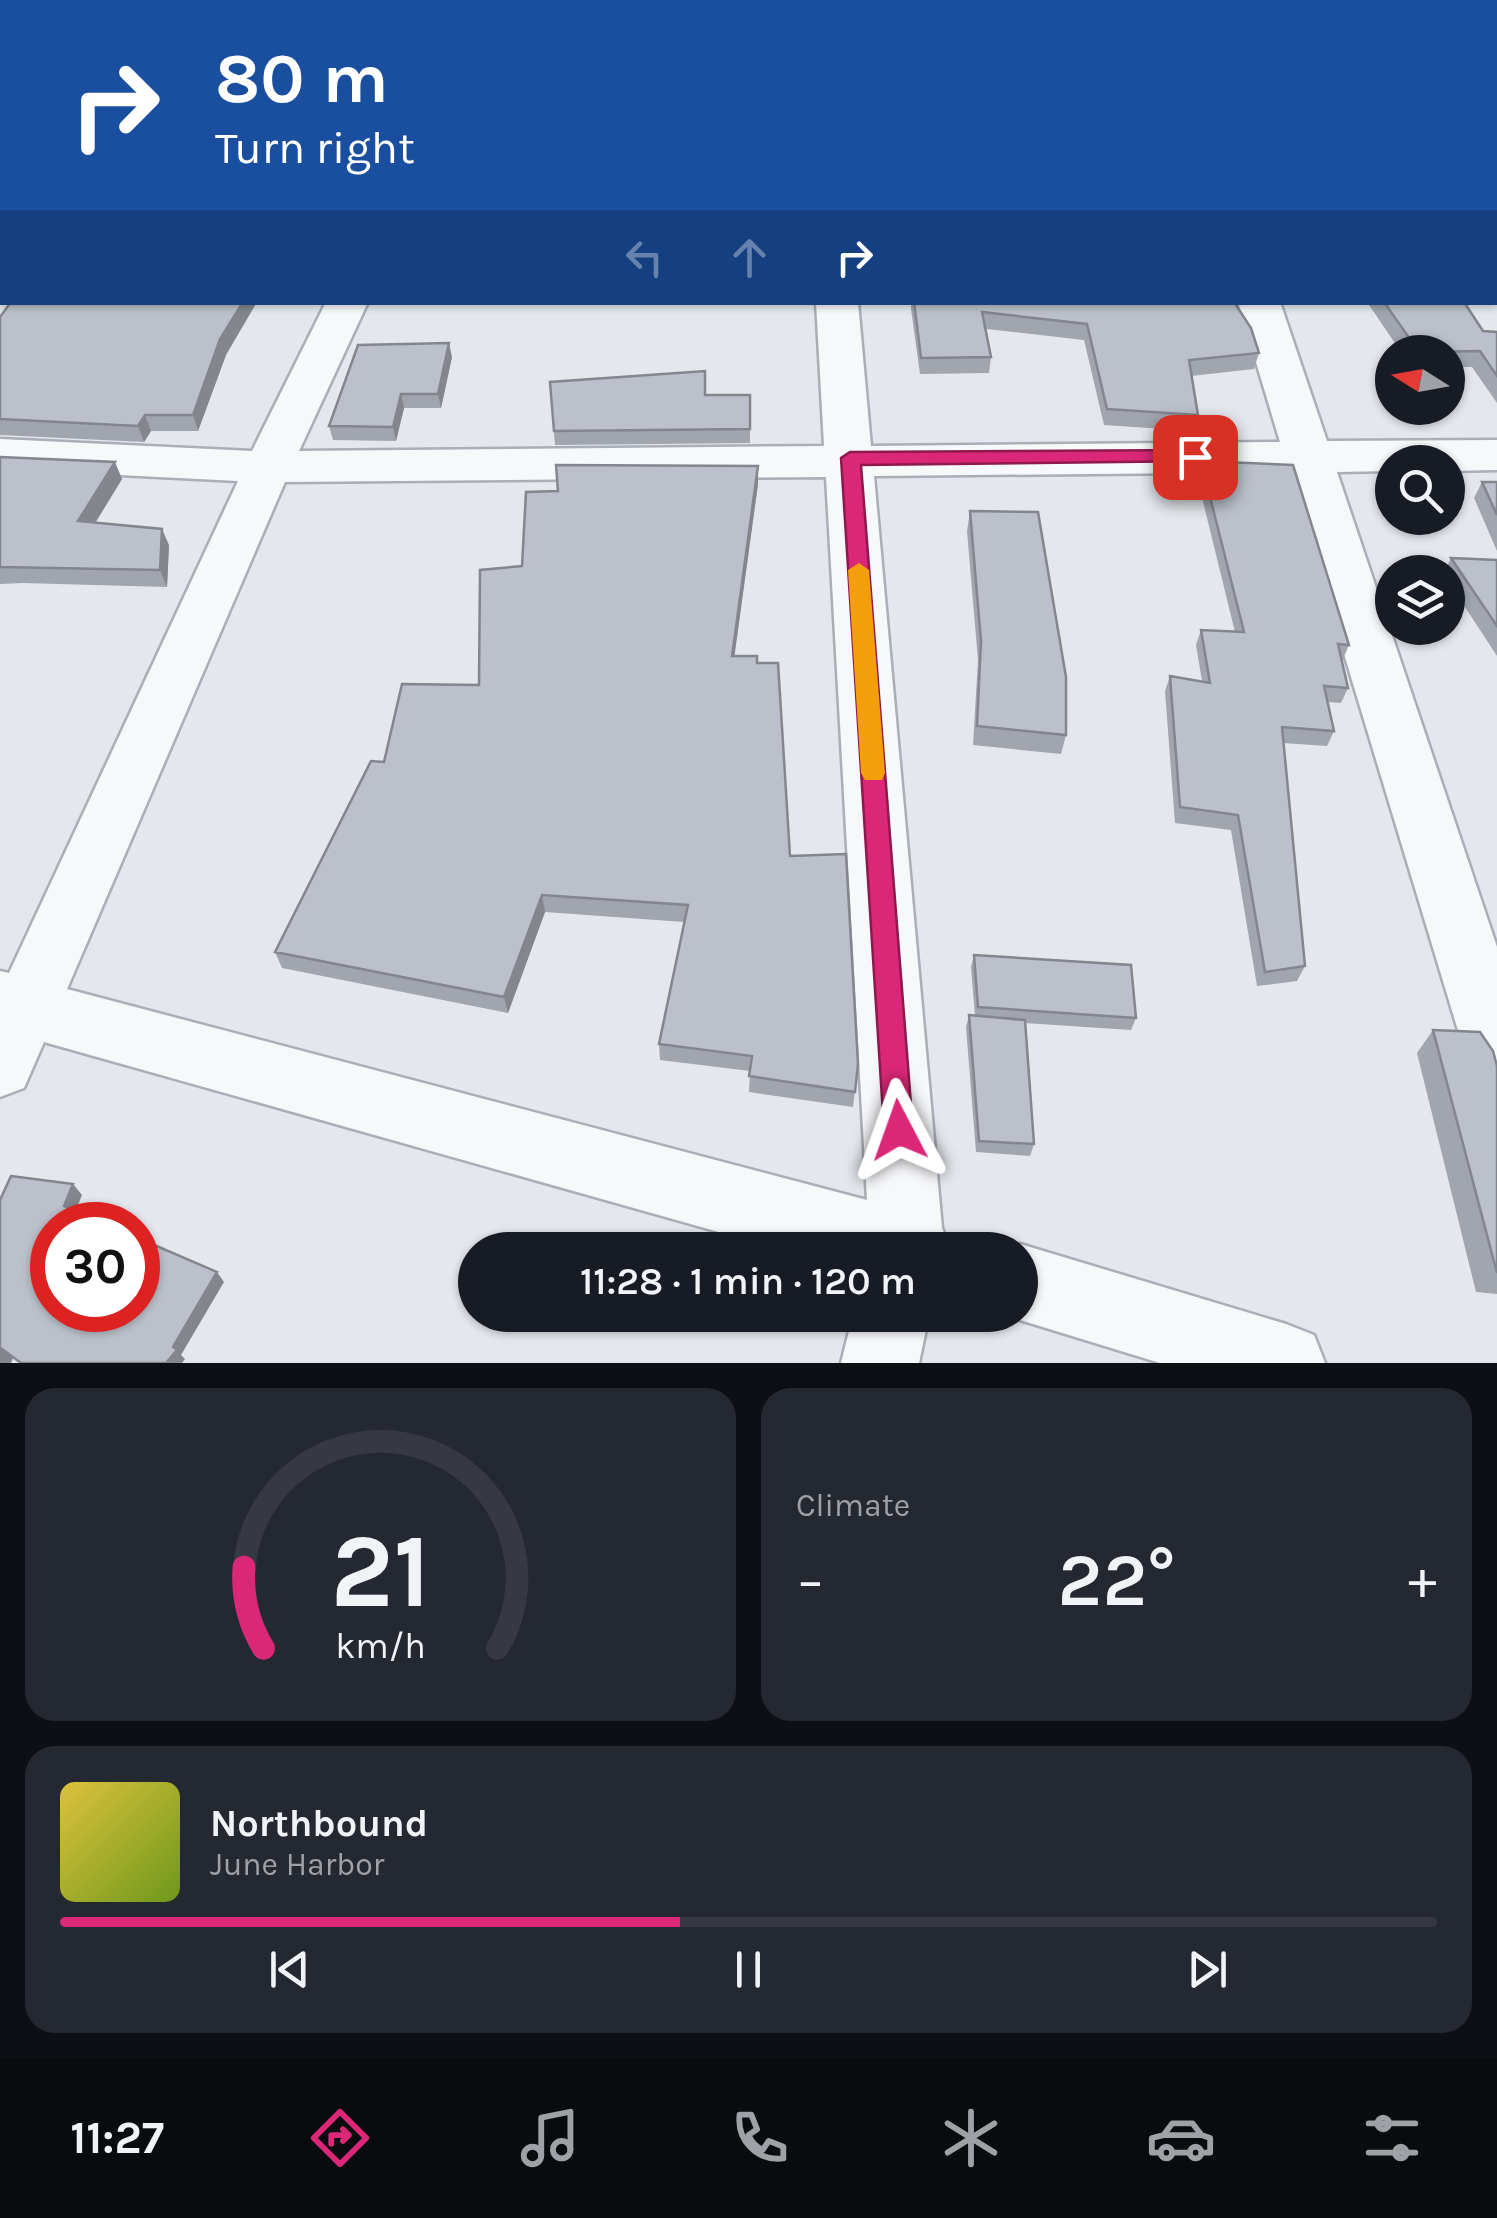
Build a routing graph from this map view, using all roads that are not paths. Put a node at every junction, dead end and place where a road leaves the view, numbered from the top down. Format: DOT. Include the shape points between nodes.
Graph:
graph roads {
  1 [pos="346,305"];
  2 [pos="837,305"];
  3 [pos="1260,305"];
  4 [pos="0,454"];
  5 [pos="1497,455"];
  6 [pos="1309,456"];
  7 [pos="850,458"];
  8 [pos="268,466"];
  9 [pos="9,1025"];
  10 [pos="1497,1047"];
  11 [pos="779,1232"];
  12 [pos="903,1232"];
  13 [pos="1038,1287"];
  14 [pos="888,1332"];
  15 [pos="880,1363"];
  16 [pos="1286,1363"];
  1 -- 8 [label="street"];
  2 -- 7 [label="street"];
  3 -- 6 [label="street"];
  4 -- 8 [label="street"];
  5 -- 6 [label="street"];
  6 -- 7 [label="street"];
  6 -- 10 [label="street"];
  7 -- 8 [label="street"];
  7 -- 12 [label="street"];
  8 -- 9 [label="street"];
  9 -- 11 [label="street"];
  13 -- 16 [label="street"];
  14 -- 15 [label="street"];
}
